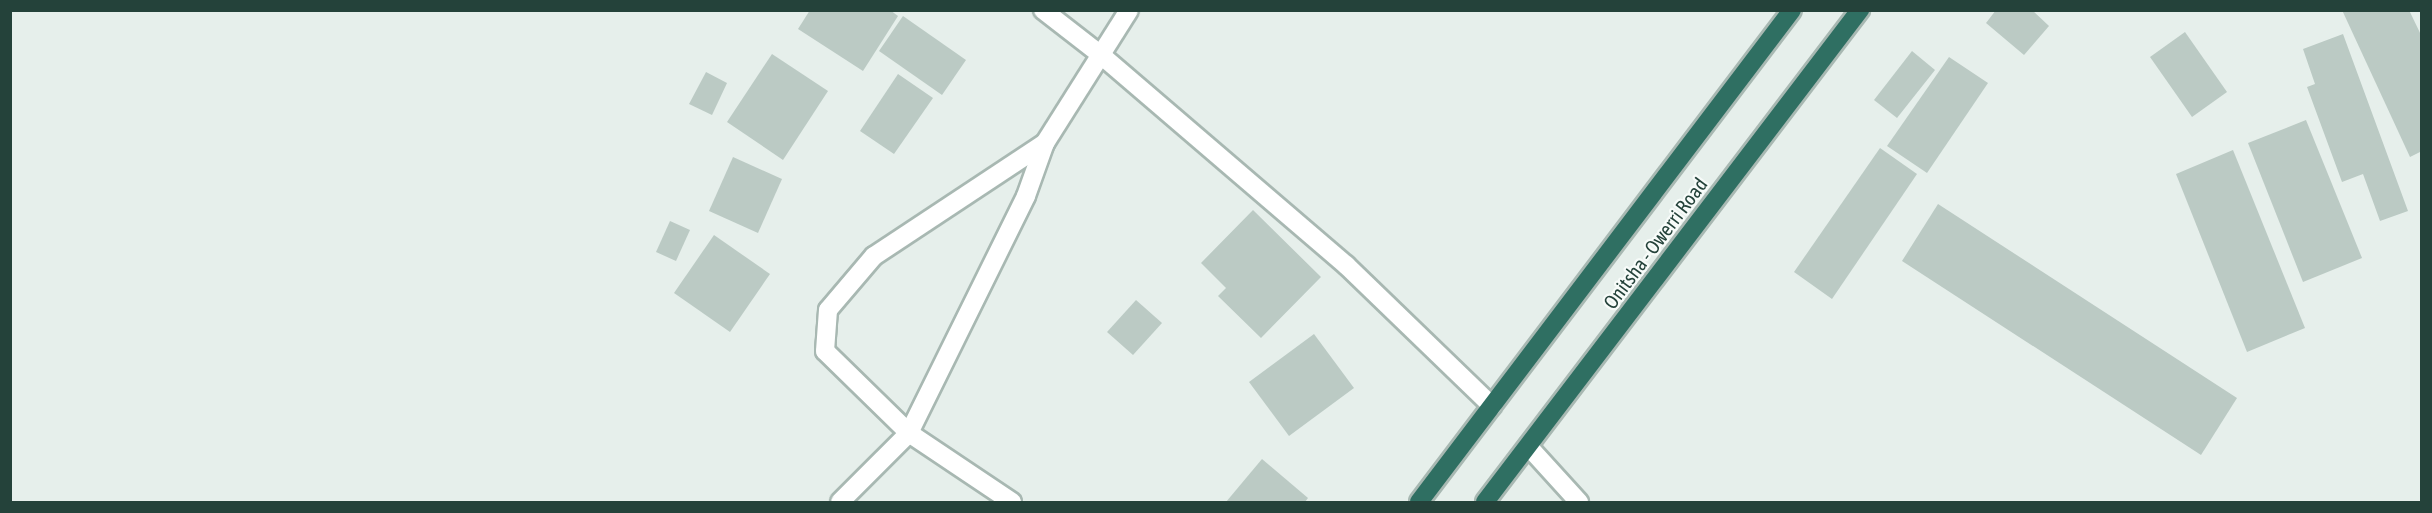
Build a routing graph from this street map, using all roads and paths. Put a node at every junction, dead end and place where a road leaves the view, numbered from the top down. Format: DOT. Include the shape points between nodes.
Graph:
graph roads {
  1 [pos="1043,10"];
  2 [pos="1129,10"];
  3 [pos="1792,10"];
  4 [pos="1860,10"];
  5 [pos="1101,55"];
  6 [pos="1045,143"];
  7 [pos="1492,406"];
  8 [pos="909,434"];
  9 [pos="1528,446"];
  10 [pos="840,502"];
  11 [pos="1012,502"];
  12 [pos="1419,502"];
  13 [pos="1485,502"];
  14 [pos="1579,502"];
  1 -- 5 [label="street"];
  2 -- 5 [label="street"];
  3 -- 7 [label="highway, Onitsha - Owerri Road"];
  4 -- 9 [label="highway, Onitsha - Owerri Road"];
  5 -- 6 [label="street"];
  5 -- 7 [label="street" via="1346,264"];
  6 -- 8 [label="street" via="1026,196"];
  6 -- 8 [label="street" via="874,256 828,310 825,351"];
  7 -- 12 [label="highway, Onitsha - Owerri Road"];
  8 -- 10 [label="street"];
  8 -- 11 [label="street"];
  9 -- 13 [label="highway, Onitsha - Owerri Road"];
  9 -- 14 [label="street"];
}
